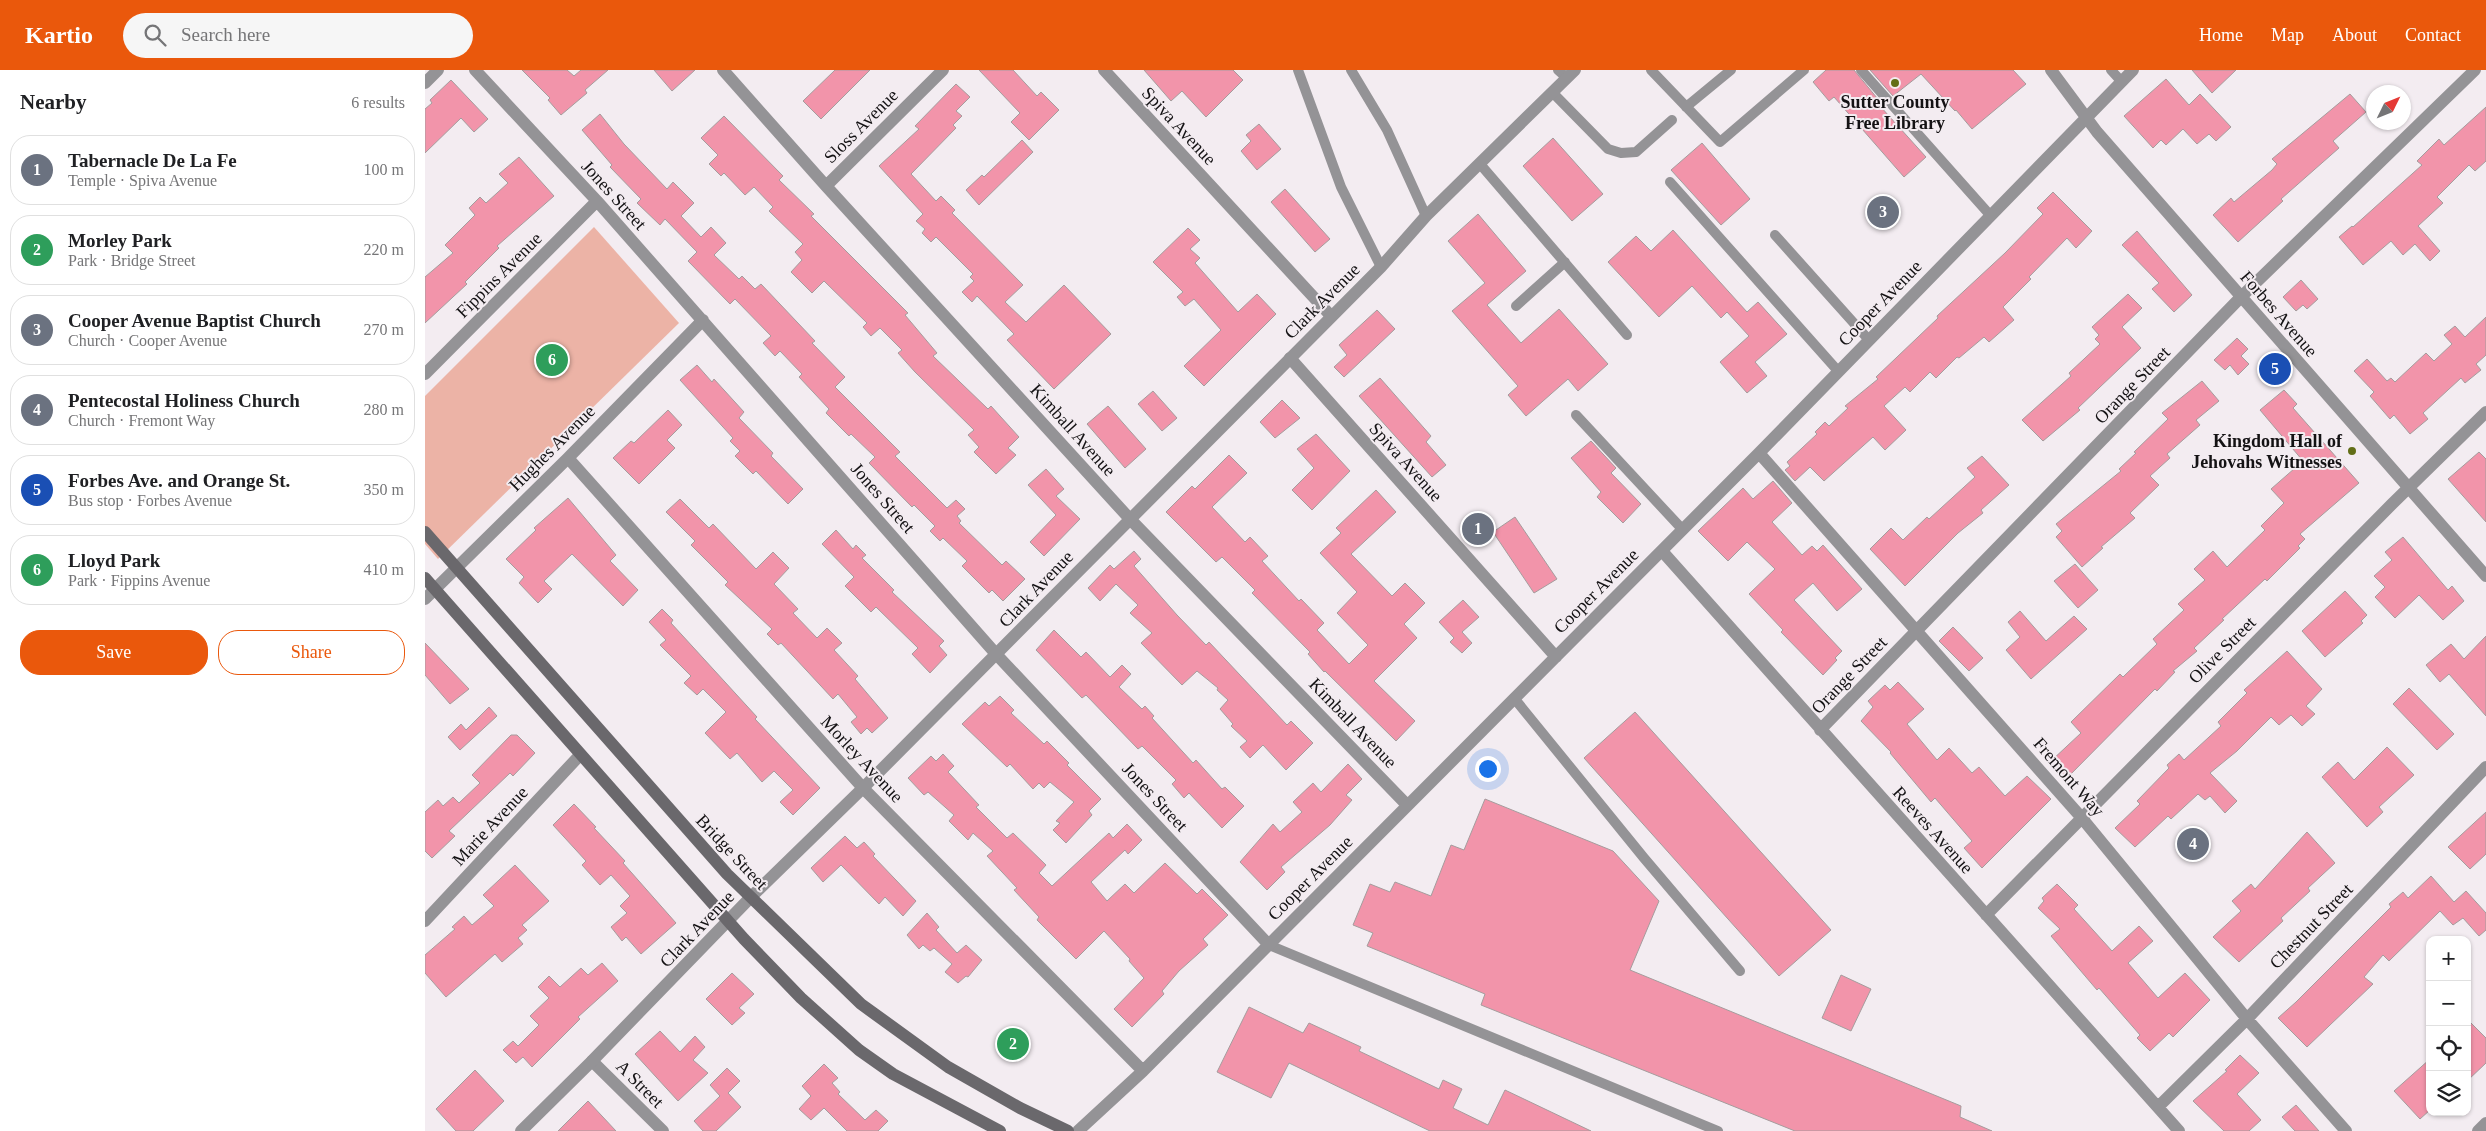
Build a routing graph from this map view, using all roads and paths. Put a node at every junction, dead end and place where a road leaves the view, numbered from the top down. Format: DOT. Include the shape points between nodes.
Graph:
graph roads {
  1 [pos="438,70"];
  2 [pos="475,70"];
  3 [pos="723,70"];
  4 [pos="943,70"];
  5 [pos="1104,70"];
  6 [pos="1298,70"];
  7 [pos="1351,70"];
  8 [pos="1731,70"];
  9 [pos="1804,70"];
  10 [pos="1861,70"];
  11 [pos="2051,70"];
  12 [pos="2111,70"];
  13 [pos="2133,70"];
  14 [pos="2475,70"];
  15 [pos="1657,72"];
  16 [pos="1566,73"];
  17 [pos="2121,82"];
  18 [pos="425,83"];
  19 [pos="1553,92"];
  20 [pos="1686,107"];
  21 [pos="2085,116"];
  22 [pos="1672,120"];
  23 [pos="1480,164"];
  24 [pos="1670,182"];
  25 [pos="826,186"];
  26 [pos="597,201"];
  27 [pos="1990,215"];
  28 [pos="1426,216"];
  29 [pos="1775,235"];
  30 [pos="1565,262"];
  31 [pos="1381,267"];
  32 [pos="2241,297"];
  33 [pos="1516,306"];
  34 [pos="1331,316"];
  35 [pos="703,320"];
  36 [pos="1627,335"];
  37 [pos="1869,340"];
  38 [pos="1289,358"];
  39 [pos="1838,371"];
  40 [pos="425,374"];
  41 [pos="2486,412"];
  42 [pos="1576,415"];
  43 [pos="1759,453"];
  44 [pos="568,458"];
  45 [pos="2409,487"];
  46 [pos="1129,518"];
  47 [pos="1683,530"];
  48 [pos="425,532"];
  49 [pos="1662,551"];
  50 [pos="456,567"];
  51 [pos="2486,576"];
  52 [pos="425,578"];
  53 [pos="435,590"];
  54 [pos="425,599"];
  55 [pos="1916,630"];
  56 [pos="996,654"];
  57 [pos="1556,657"];
  58 [pos="1514,698"];
  59 [pos="1820,730"];
  60 [pos="580,755"];
  61 [pos="2486,767"];
  62 [pos="863,788"];
  63 [pos="1407,805"];
  64 [pos="2081,816"];
  65 [pos="751,898"];
  66 [pos="1986,915"];
  67 [pos="425,921"];
  68 [pos="728,922"];
  69 [pos="1269,945"];
  70 [pos="1741,971"];
  71 [pos="2247,1019"];
  72 [pos="592,1061"];
  73 [pos="1143,1071"];
  74 [pos="2158,1107"];
  75 [pos="2486,1123"];
  76 [pos="521,1131"];
  77 [pos="663,1131"];
  78 [pos="1000,1131"];
  79 [pos="1068,1131"];
  80 [pos="1078,1131"];
  81 [pos="1718,1131"];
  82 [pos="2179,1131"];
  83 [pos="2345,1131"];
  84 [pos="2478,1131"];
  1 -- 18 [label="street"];
  2 -- 26 [label="street, Jones Street"];
  3 -- 25 [label="street, Kimball Avenue"];
  4 -- 25 [label="street, Sloss Avenue"];
  5 -- 34 [label="street, Spiva Avenue"];
  6 -- 31 [label="lane" via="1341,187"];
  7 -- 28 [label="lane" via="1387,130"];
  8 -- 20 [label="lane"];
  9 -- 20 [label="lane" via="1720,142"];
  10 -- 27 [label="lane"];
  11 -- 21 [label="street, Forbes Avenue"];
  12 -- 17 [label="lane"];
  13 -- 17 [label="street, Cooper Avenue"];
  14 -- 32 [label="street, Orange Street"];
  15 -- 20 [label="lane"];
  16 -- 19 [label="street, Clark Avenue"];
  17 -- 21 [label="street, Cooper Avenue"];
  19 -- 22 [label="lane" via="1608,149 1621,153 1636,152"];
  19 -- 23 [label="street, Clark Avenue"];
  21 -- 27 [label="street, Cooper Avenue"];
  21 -- 32 [label="street, Forbes Avenue"];
  23 -- 28 [label="street, Clark Avenue"];
  23 -- 30 [label="lane"];
  24 -- 39 [label="lane"];
  25 -- 46 [label="street, Kimball Avenue"];
  26 -- 35 [label="street, Jones Street"];
  26 -- 40 [label="street, Fippins Avenue"];
  27 -- 37 [label="street, Cooper Avenue"];
  28 -- 31 [label="street, Clark Avenue"];
  29 -- 37 [label="lane"];
  30 -- 33 [label="lane"];
  30 -- 36 [label="lane"];
  31 -- 34 [label="street, Clark Avenue"];
  32 -- 45 [label="street, Forbes Avenue"];
  32 -- 55 [label="street, Orange Street"];
  34 -- 38 [label="street, Clark Avenue"];
  35 -- 44 [label="street, Hughes Avenue"];
  35 -- 56 [label="street, Jones Street"];
  37 -- 39 [label="street, Cooper Avenue"];
  38 -- 46 [label="street, Clark Avenue"];
  38 -- 57 [label="street, Spiva Avenue"];
  39 -- 43 [label="street, Cooper Avenue"];
  41 -- 45 [label="street, Olive Street"];
  42 -- 47 [label="lane"];
  43 -- 47 [label="street, Cooper Avenue"];
  43 -- 55 [label="street, Fremont Way"];
  44 -- 50 [label="street, Hughes Avenue"];
  44 -- 62 [label="street, Morley Avenue"];
  45 -- 51 [label="street, Forbes Avenue"];
  45 -- 64 [label="street, Olive Street"];
  46 -- 56 [label="street, Clark Avenue"];
  46 -- 63 [label="street, Kimball Avenue"];
  47 -- 49 [label="street, Cooper Avenue"];
  48 -- 50 [label="main road, Bridge Street"];
  49 -- 57 [label="street, Cooper Avenue"];
  49 -- 59 [label="street, Reeves Avenue"];
  50 -- 53 [label="street, Hughes Avenue"];
  50 -- 65 [label="main road, Bridge Street"];
  52 -- 53 [label="main road"];
  53 -- 54 [label="street, Hughes Avenue"];
  53 -- 60 [label="main road"];
  55 -- 59 [label="street, Orange Street"];
  55 -- 64 [label="street, Fremont Way"];
  56 -- 62 [label="street, Clark Avenue"];
  56 -- 69 [label="street, Jones Street"];
  57 -- 58 [label="street, Cooper Avenue"];
  58 -- 63 [label="street, Cooper Avenue"];
  58 -- 70 [label="lane"];
  59 -- 66 [label="street, Reeves Avenue"];
  60 -- 67 [label="street, Marie Avenue"];
  60 -- 68 [label="main road"];
  61 -- 71 [label="street, Chestnut Street"];
  62 -- 65 [label="street, Clark Avenue"];
  62 -- 73 [label="street, Morley Avenue"];
  63 -- 69 [label="street, Cooper Avenue"];
  64 -- 66 [label="street, Olive Street"];
  64 -- 71 [label="street, Fremont Way"];
  65 -- 68 [label="street, Clark Avenue"];
  65 -- 79 [label="main road, Bridge Street" via="861,1004 948,1067"];
  66 -- 74 [label="street, Reeves Avenue"];
  68 -- 72 [label="street, Clark Avenue"];
  68 -- 78 [label="main road" via="801,998 859,1050 893,1074"];
  69 -- 73 [label="street, Cooper Avenue"];
  69 -- 81 [label="lane"];
  71 -- 74 [label="street, Chestnut Street"];
  71 -- 83 [label="street, Fremont Way"];
  72 -- 76 [label="street, Clark Avenue"];
  72 -- 77 [label="street, A Street"];
  73 -- 80 [label="street, Cooper Avenue"];
  74 -- 82 [label="street, Reeves Avenue"];
  75 -- 84 [label="street"];
}
